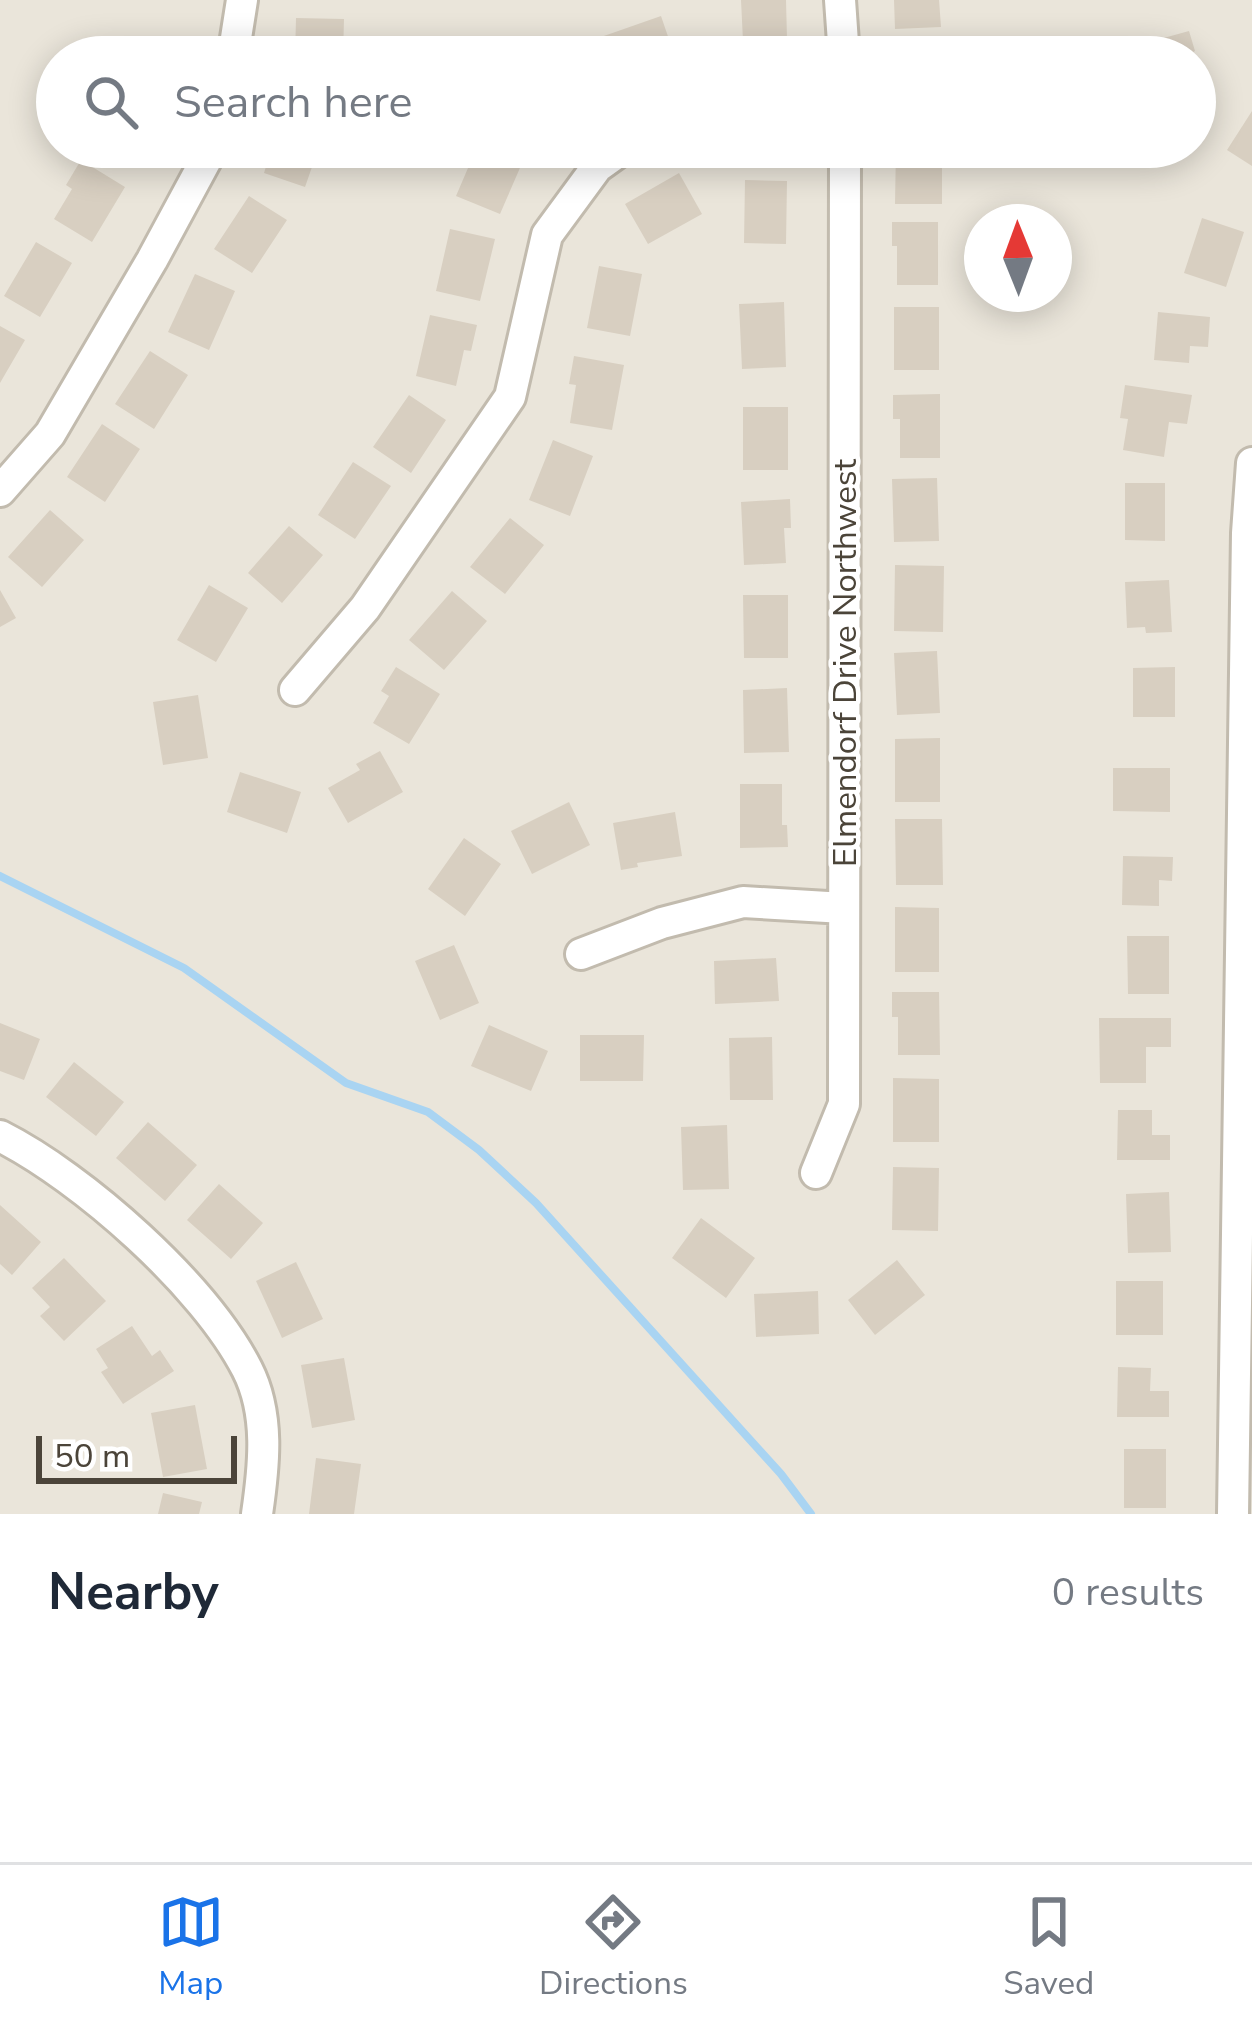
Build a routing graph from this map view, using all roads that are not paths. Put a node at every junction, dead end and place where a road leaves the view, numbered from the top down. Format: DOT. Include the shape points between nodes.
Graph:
graph roads {
  1 [pos="242,0"];
  2 [pos="840,0"];
  3 [pos="236,36"];
  4 [pos="843,36"];
  5 [pos="200,168"];
  6 [pos="597,168"];
  7 [pos="845,168"];
  8 [pos="1252,463"];
  9 [pos="0,491"];
  10 [pos="1250,597"];
  11 [pos="295,690"];
  12 [pos="844,908"];
  13 [pos="581,954"];
  14 [pos="1246,1034"];
  15 [pos="0,1136"];
  16 [pos="816,1173"];
  17 [pos="1243,1454"];
  18 [pos="257,1514"];
  19 [pos="1233,1514"];
  1 -- 3 [label="street"];
  2 -- 4 [label="street"];
  5 -- 9 [label="street" via="50,434"];
  6 -- 11 [label="street" via="547,235 510,398 365,608"];
  7 -- 12 [label="street, Elmendorf Drive Northwest"];
  8 -- 10 [label="street"];
  10 -- 14 [label="street"];
  12 -- 13 [label="street" via="743,902"];
  12 -- 16 [label="street, Elmendorf Drive Northwest" via="844,1104"];
  14 -- 17 [label="street"];
  15 -- 18 [label="street" via="91,1194 193,1292 248,1370 266,1446"];
  17 -- 19 [label="street"];
}
